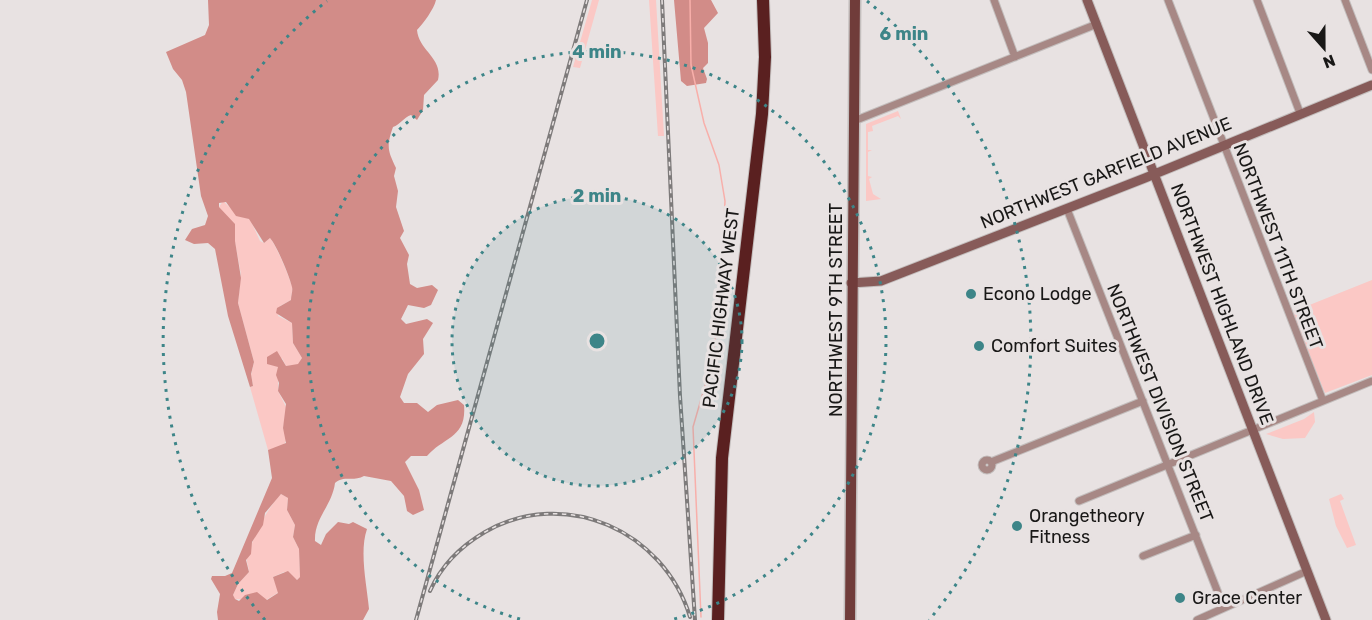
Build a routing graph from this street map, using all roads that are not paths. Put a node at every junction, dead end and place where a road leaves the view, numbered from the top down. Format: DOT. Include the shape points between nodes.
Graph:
graph roads {
  1 [pos="763,0"];
  2 [pos="855,0"];
  3 [pos="994,0"];
  4 [pos="1087,0"];
  5 [pos="1168,0"];
  6 [pos="1257,0"];
  7 [pos="1345,0"];
  8 [pos="1097,24"];
  9 [pos="1015,57"];
  10 [pos="1372,70"];
  11 [pos="1372,85"];
  12 [pos="1300,113"];
  13 [pos="854,121"];
  14 [pos="1223,144"];
  15 [pos="1154,173"];
  16 [pos="1067,209"];
  17 [pos="851,283"];
  18 [pos="1372,381"];
  19 [pos="1143,401"];
  20 [pos="1323,401"];
  21 [pos="1253,430"];
  22 [pos="991,462"];
  23 [pos="1168,465"];
  24 [pos="1079,501"];
  25 [pos="1196,535"];
  26 [pos="1143,556"];
  27 [pos="1307,571"];
  28 [pos="1224,608"];
  29 [pos="718,620"];
  30 [pos="850,620"];
  31 [pos="1197,620"];
  32 [pos="1326,620"];
  1 -- 29 [label="highway, PACIFIC HIGHWAY WEST" via="762,114 722,458"];
  2 -- 13 [label="main road, NORTHWEST 9TH STREET"];
  3 -- 9 [label="street"];
  4 -- 8 [label="street, NORTHWEST HIGHLAND DRIVE"];
  5 -- 14 [label="street, NORTHWEST 11TH STREET"];
  6 -- 12 [label="street"];
  7 -- 10 [label="street"];
  8 -- 9 [label="street"];
  8 -- 15 [label="street, NORTHWEST HIGHLAND DRIVE"];
  9 -- 13 [label="street"];
  11 -- 12 [label="street, NORTHWEST GARFIELD AVENUE"];
  12 -- 14 [label="street, NORTHWEST GARFIELD AVENUE"];
  13 -- 17 [label="main road, NORTHWEST 9TH STREET"];
  14 -- 15 [label="street, NORTHWEST GARFIELD AVENUE"];
  14 -- 20 [label="street, NORTHWEST 11TH STREET"];
  15 -- 16 [label="street, NORTHWEST GARFIELD AVENUE"];
  15 -- 21 [label="street, NORTHWEST HIGHLAND DRIVE"];
  16 -- 17 [label="street, NORTHWEST GARFIELD AVENUE" via="881,281"];
  16 -- 19 [label="street, NORTHWEST DIVISION STREET"];
  17 -- 30 [label="main road, NORTHWEST 9TH STREET"];
  18 -- 20 [label="street"];
  19 -- 22 [label="street"];
  19 -- 23 [label="street, NORTHWEST DIVISION STREET"];
  20 -- 21 [label="street"];
  21 -- 23 [label="street"];
  21 -- 27 [label="street, NORTHWEST HIGHLAND DRIVE"];
  23 -- 24 [label="street"];
  23 -- 25 [label="street, NORTHWEST DIVISION STREET"];
  25 -- 26 [label="street"];
  25 -- 28 [label="street, NORTHWEST DIVISION STREET"];
  27 -- 28 [label="street"];
  27 -- 32 [label="street, NORTHWEST HIGHLAND DRIVE"];
  28 -- 31 [label="street"];
}
